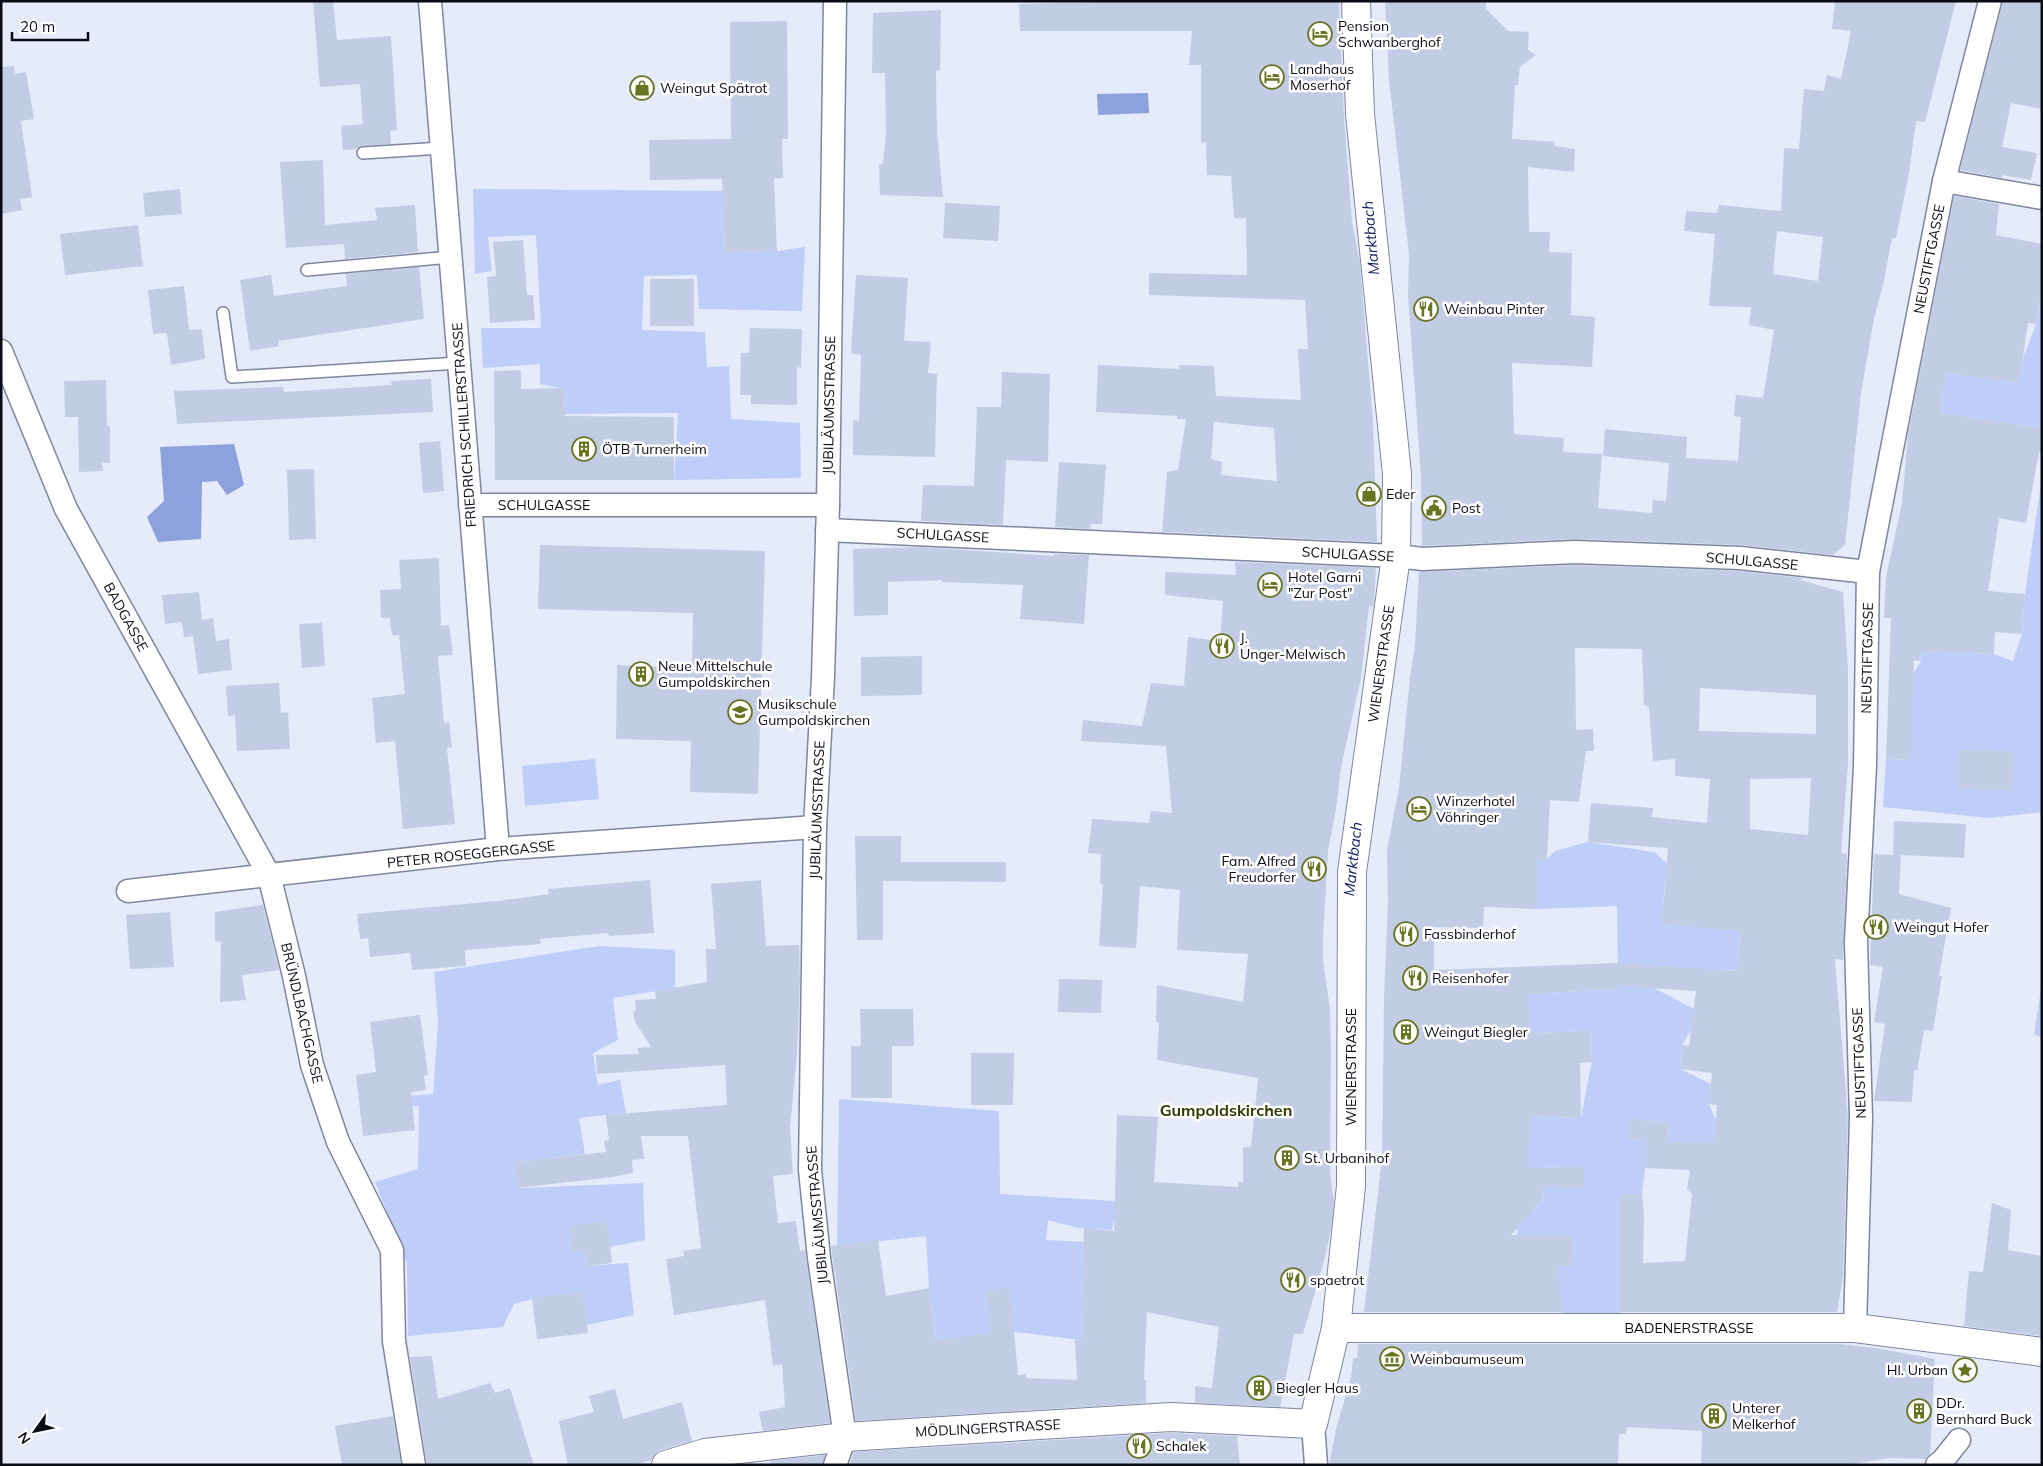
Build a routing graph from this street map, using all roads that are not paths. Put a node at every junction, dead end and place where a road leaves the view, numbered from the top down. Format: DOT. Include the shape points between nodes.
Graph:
graph roads {
  1 [pos="430,1"];
  2 [pos="835,1"];
  3 [pos="1356,1"];
  4 [pos="1990,1"];
  5 [pos="442,148"];
  6 [pos="363,153"];
  7 [pos="1944,181"];
  8 [pos="2042,198"];
  9 [pos="451,257"];
  10 [pos="307,270"];
  11 [pos="223,313"];
  12 [pos="1,351"];
  13 [pos="460,363"];
  14 [pos="470,505"];
  15 [pos="828,505"];
  16 [pos="827,530"];
  17 [pos="1396,556"];
  18 [pos="1868,572"];
  19 [pos="815,827"];
  20 [pos="498,849"];
  21 [pos="269,875"];
  22 [pos="128,891"];
  23 [pos="1336,1328"];
  24 [pos="1855,1328"];
  25 [pos="2042,1352"];
  26 [pos="1313,1424"];
  27 [pos="845,1437"];
  28 [pos="1959,1440"];
  29 [pos="414,1465"];
  30 [pos="666,1465"];
  31 [pos="835,1465"];
  32 [pos="1316,1465"];
  33 [pos="1937,1465"];
  1 -- 5 [label="street, FRIEDRICH SCHILLERSTRASSE"];
  2 -- 15 [label="street, JUBILÄUMSSTRASSE"];
  3 -- 17 [label="main road, WIENERSTRASSE" via="1360,114 1397,474"];
  4 -- 7 [label="street, NEUSTIFTGASSE"];
  5 -- 6 [label="lane"];
  5 -- 9 [label="street, FRIEDRICH SCHILLERSTRASSE"];
  7 -- 8 [label="street"];
  7 -- 18 [label="street, NEUSTIFTGASSE"];
  9 -- 10 [label="lane"];
  9 -- 13 [label="street, FRIEDRICH SCHILLERSTRASSE"];
  11 -- 13 [label="lane" via="232,377"];
  12 -- 21 [label="street, BADGASSE" via="66,509"];
  13 -- 14 [label="street, FRIEDRICH SCHILLERSTRASSE"];
  14 -- 15 [label="street, SCHULGASSE"];
  14 -- 20 [label="street, FRIEDRICH SCHILLERSTRASSE"];
  15 -- 16 [label="street, JUBILÄUMSSTRASSE"];
  16 -- 17 [label="street, SCHULGASSE"];
  16 -- 19 [label="street, JUBILÄUMSSTRASSE"];
  17 -- 18 [label="street, SCHULGASSE" via="1423,559 1575,552 1740,558"];
  17 -- 23 [label="main road, WIENERSTRASSE" via="1352,872 1350,1186"];
  18 -- 24 [label="street, NEUSTIFTGASSE" via="1865,766 1856,942 1861,1118"];
  19 -- 20 [label="street, PETER ROSEGGERGASSE"];
  19 -- 27 [label="street, JUBILÄUMSSTRASSE" via="810,1170 819,1258"];
  20 -- 21 [label="street, PETER ROSEGGERGASSE"];
  21 -- 22 [label="street, PETER ROSEGGERGASSE"];
  21 -- 29 [label="street, BRÜNDLBACHGASSE" via="312,1065 338,1142 392,1250 394,1341"];
  23 -- 24 [label="main road, BADENERSTRASSE"];
  23 -- 26 [label="main road, WIENERSTRASSE"];
  24 -- 25 [label="main road, BADENERSTRASSE"];
  26 -- 27 [label="main road, MÖDLINGERSTRASSE" via="1171,1417"];
  26 -- 32 [label="street"];
  27 -- 30 [label="main road, MÖDLINGERSTRASSE" via="705,1453"];
  27 -- 31 [label="street"];
  28 -- 33 [label="street"];
}
